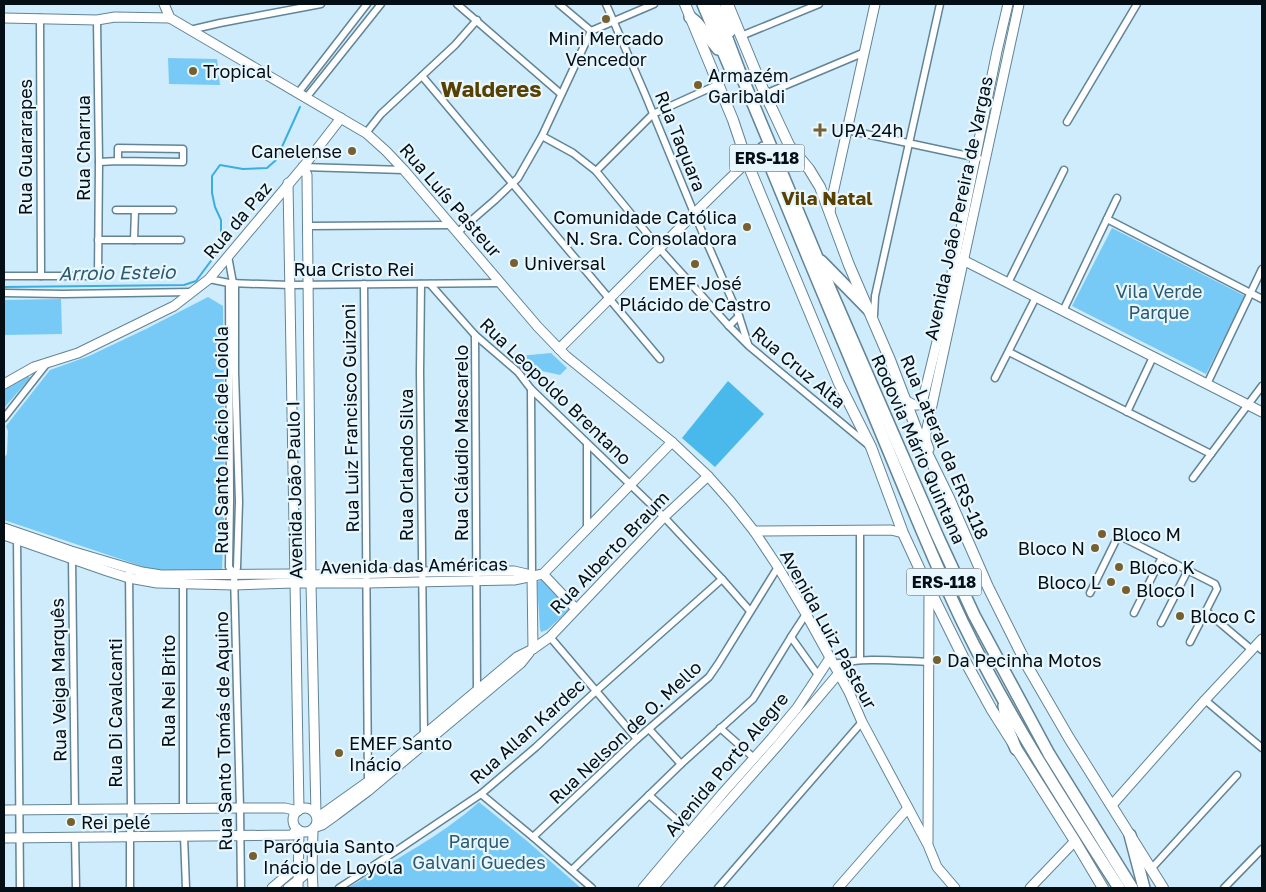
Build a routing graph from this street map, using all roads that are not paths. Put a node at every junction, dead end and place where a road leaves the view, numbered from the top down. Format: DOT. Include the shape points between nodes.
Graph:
graph roads {
  1 [pos="164,4"];
  2 [pos="321,4"];
  3 [pos="367,4"];
  4 [pos="381,4"];
  5 [pos="457,4"];
  6 [pos="560,4"];
  7 [pos="606,4"];
  8 [pos="654,4"];
  9 [pos="685,4"];
  10 [pos="703,4"];
  11 [pos="714,4"];
  12 [pos="726,4"];
  13 [pos="819,4"];
  14 [pos="875,4"];
  15 [pos="940,4"];
  16 [pos="1008,4"];
  17 [pos="1019,4"];
  18 [pos="1138,4"];
  19 [pos="690,17"];
  20 [pos="4,18"];
  21 [pos="40,18"];
  22 [pos="170,18"];
  23 [pos="97,20"];
  24 [pos="476,20"];
  25 [pos="613,22"];
  26 [pos="189,30"];
  27 [pos="591,31"];
  28 [pos="742,36"];
  29 [pos="340,40"];
  30 [pos="348,46"];
  31 [pos="998,51"];
  32 [pos="865,52"];
  33 [pos="1008,54"];
  34 [pos="726,58"];
  35 [pos="739,70"];
  36 [pos="422,76"];
  37 [pos="719,84"];
  38 [pos="561,94"];
  39 [pos="765,94"];
  40 [pos="302,96"];
  41 [pos="653,114"];
  42 [pos="341,118"];
  43 [pos="1067,122"];
  44 [pos="847,130"];
  45 [pos="366,133"];
  46 [pos="542,136"];
  47 [pos="910,144"];
  48 [pos="976,158"];
  49 [pos="985,160"];
  50 [pos="118,161"];
  51 [pos="99,162"];
  52 [pos="747,162"];
  53 [pos="303,167"];
  54 [pos="404,170"];
  55 [pos="1064,170"];
  56 [pos="596,171"];
  57 [pos="288,183"];
  58 [pos="513,184"];
  59 [pos="820,187"];
  60 [pos="835,187"];
  61 [pos="1117,198"];
  62 [pos="116,210"];
  63 [pos="135,210"];
  64 [pos="173,210"];
  65 [pos="830,212"];
  66 [pos="694,213"];
  67 [pos="1107,219"];
  68 [pos="451,225"];
  69 [pos="308,226"];
  70 [pos="458,232"];
  71 [pos="98,240"];
  72 [pos="134,240"];
  73 [pos="181,240"];
  74 [pos="659,248"];
  75 [pos="228,256"];
  76 [pos="818,258"];
  77 [pos="959,258"];
  78 [pos="1262,268"];
  79 [pos="4,276"];
  80 [pos="41,276"];
  81 [pos="209,279"];
  82 [pos="232,283"];
  83 [pos="501,283"];
  84 [pos="1008,283"];
  85 [pos="290,284"];
  86 [pos="308,284"];
  87 [pos="364,284"];
  88 [pos="421,284"];
  89 [pos="430,284"];
  90 [pos="877,287"];
  91 [pos="860,290"];
  92 [pos="193,292"];
  93 [pos="1250,293"];
  94 [pos="4,294"];
  95 [pos="1036,297"];
  96 [pos="610,299"];
  97 [pos="1262,299"];
  98 [pos="869,310"];
  99 [pos="1063,311"];
  100 [pos="739,316"];
  101 [pos="947,318"];
  102 [pos="875,324"];
  103 [pos="728,326"];
  104 [pos="475,335"];
  105 [pos="749,346"];
  106 [pos="558,349"];
  107 [pos="1009,352"];
  108 [pos="1153,357"];
  109 [pos="660,359"];
  110 [pos="48,362"];
  111 [pos="995,378"];
  112 [pos="4,384"];
  113 [pos="1207,384"];
  114 [pos="1262,386"];
  115 [pos="531,389"];
  116 [pos="905,400"];
  117 [pos="920,405"];
  118 [pos="1248,405"];
  119 [pos="932,409"];
  120 [pos="1127,412"];
  121 [pos="1262,412"];
  122 [pos="4,418"];
  123 [pos="860,426"];
  124 [pos="850,430"];
  125 [pos="672,442"];
  126 [pos="586,444"];
  127 [pos="871,447"];
  128 [pos="1211,454"];
  129 [pos="708,476"];
  130 [pos="939,477"];
  131 [pos="1193,478"];
  132 [pos="630,484"];
  133 [pos="664,517"];
  134 [pos="898,520"];
  135 [pos="4,528"];
  136 [pos="587,528"];
  137 [pos="860,530"];
  138 [pos="891,530"];
  139 [pos="754,531"];
  140 [pos="903,532"];
  141 [pos="4,535"];
  142 [pos="17,536"];
  143 [pos="72,555"];
  144 [pos="1162,557"];
  145 [pos="778,567"];
  146 [pos="1188,570"];
  147 [pos="129,573"];
  148 [pos="234,574"];
  149 [pos="543,574"];
  150 [pos="476,576"];
  151 [pos="532,576"];
  152 [pos="422,577"];
  153 [pos="294,578"];
  154 [pos="183,579"];
  155 [pos="311,579"];
  156 [pos="367,579"];
  157 [pos="722,579"];
  158 [pos="234,585"];
  159 [pos="929,590"];
  160 [pos="1090,593"];
  161 [pos="576,609"];
  162 [pos="750,611"];
  163 [pos="1206,611"];
  164 [pos="1134,613"];
  165 [pos="806,614"];
  166 [pos="943,616"];
  167 [pos="929,618"];
  168 [pos="1161,623"];
  169 [pos="791,636"];
  170 [pos="550,638"];
  171 [pos="1190,642"];
  172 [pos="1258,646"];
  173 [pos="533,649"];
  174 [pos="860,660"];
  175 [pos="929,662"];
  176 [pos="835,665"];
  177 [pos="818,675"];
  178 [pos="477,691"];
  179 [pos="596,691"];
  180 [pos="1002,697"];
  181 [pos="1205,700"];
  182 [pos="477,701"];
  183 [pos="862,722"];
  184 [pos="649,728"];
  185 [pos="720,728"];
  186 [pos="424,735"];
  187 [pos="637,739"];
  188 [pos="776,741"];
  189 [pos="1262,748"];
  190 [pos="1016,749"];
  191 [pos="754,758"];
  192 [pos="681,764"];
  193 [pos="1237,775"];
  194 [pos="369,781"];
  195 [pos="368,791"];
  196 [pos="481,794"];
  197 [pos="722,794"];
  198 [pos="649,795"];
  199 [pos="730,800"];
  200 [pos="1112,805"];
  201 [pos="131,808"];
  202 [pos="183,808"];
  203 [pos="240,808"];
  204 [pos="908,808"];
  205 [pos="75,809"];
  206 [pos="4,810"];
  207 [pos="19,810"];
  208 [pos="298,810"];
  209 [pos="316,823"];
  210 [pos="298,830"];
  211 [pos="690,832"];
  212 [pos="240,835"];
  213 [pos="1130,835"];
  214 [pos="184,836"];
  215 [pos="75,837"];
  216 [pos="130,837"];
  217 [pos="533,837"];
  218 [pos="4,838"];
  219 [pos="20,838"];
  220 [pos="1075,841"];
  221 [pos="928,845"];
  222 [pos="1262,849"];
  223 [pos="678,852"];
  224 [pos="298,866"];
  225 [pos="1151,869"];
  226 [pos="312,870"];
  227 [pos="572,870"];
  228 [pos="298,885"];
  229 [pos="20,888"];
  230 [pos="76,888"];
  231 [pos="130,888"];
  232 [pos="186,888"];
  233 [pos="242,888"];
  234 [pos="272,888"];
  235 [pos="288,888"];
  236 [pos="313,888"];
  237 [pos="339,888"];
  238 [pos="592,888"];
  239 [pos="643,888"];
  240 [pos="653,888"];
  241 [pos="718,888"];
  242 [pos="838,888"];
  243 [pos="955,888"];
  244 [pos="1030,888"];
  245 [pos="1103,888"];
  246 [pos="1119,888"];
  247 [pos="1132,888"];
  248 [pos="1144,888"];
  249 [pos="1163,888"];
  250 [pos="1224,888"];
  1 -- 22 [label="main road"];
  2 -- 26 [label="street"];
  3 -- 29 [label="street"];
  4 -- 30 [label="street"];
  5 -- 24 [label="street"];
  6 -- 27 [label="street"];
  7 -- 25 [label="street, Rua Taquara"];
  8 -- 25 [label="street"];
  9 -- 19 [label="main road"];
  10 -- 34 [label="highway, Rodovia Mário Quintana / ERS-118"];
  11 -- 35 [label="highway, Rodovia Mário Quintana / ERS-118"];
  12 -- 28 [label="main road, Rua Lateral da ERS-118"];
  12 -- 35 [label="highway"];
  13 -- 28 [label="street"];
  14 -- 32 [label="main road"];
  15 -- 47 [label="street"];
  16 -- 31 [label="main road, Avenida João Pereira de Vargas"];
  17 -- 33 [label="main road, Avenida João Pereira de Vargas"];
  18 -- 43 [label="street"];
  19 -- 34 [label="highway"];
  19 -- 37 [label="main road"];
  20 -- 21 [label="main road"];
  21 -- 23 [label="main road"];
  21 -- 80 [label="street, Rua Guararapes"];
  22 -- 23 [label="main road" via="115,17"];
  22 -- 26 [label="main road, Rua Luís Pasteur"];
  23 -- 51 [label="street, Rua Charrua"];
  24 -- 36 [label="street"];
  24 -- 38 [label="street"];
  25 -- 27 [label="street"];
  25 -- 41 [label="street, Rua Taquara"];
  26 -- 40 [label="main road, Rua Luís Pasteur"];
  27 -- 38 [label="street"];
  28 -- 39 [label="main road, Rua Lateral da ERS-118"];
  29 -- 30 [label="street"];
  29 -- 40 [label="street"];
  30 -- 40 [label="street"];
  31 -- 33 [label="main road"];
  31 -- 48 [label="main road, Avenida João Pereira de Vargas"];
  32 -- 39 [label="street"];
  32 -- 44 [label="main road"];
  33 -- 49 [label="main road, Avenida João Pereira de Vargas"];
  34 -- 180 [label="highway, Rodovia Mário Quintana / ERS-118" via="931,553 962,622"];
  35 -- 76 [label="highway, Rodovia Mário Quintana / ERS-118"];
  36 -- 45 [label="street" via="381,114"];
  36 -- 58 [label="street"];
  37 -- 41 [label="street"];
  37 -- 52 [label="main road"];
  38 -- 46 [label="street"];
  39 -- 59 [label="main road, Rua Lateral da ERS-118" via="789,145"];
  40 -- 42 [label="main road, Rua Luís Pasteur"];
  41 -- 56 [label="street"];
  41 -- 66 [label="street, Rua Taquara"];
  42 -- 45 [label="main road, Rua Luís Pasteur"];
  42 -- 53 [label="main road, Rua da Paz"];
  44 -- 47 [label="street"];
  44 -- 60 [label="main road"];
  45 -- 54 [label="main road, Rua Luís Pasteur"];
  46 -- 56 [label="street, Rua Cruz Alta" via="573,153"];
  46 -- 58 [label="street"];
  47 -- 48 [label="street"];
  47 -- 90 [label="street"];
  48 -- 49 [label="street"];
  48 -- 77 [label="main road, Avenida João Pereira de Vargas"];
  49 -- 77 [label="main road, Avenida João Pereira de Vargas"];
  50 -- 50 [label="street" via="118,148 183,149 183,162"];
  50 -- 51 [label="street"];
  51 -- 71 [label="street, Rua Charrua"];
  52 -- 66 [label="main road"];
  52 -- 123 [label="main road"];
  53 -- 54 [label="street"];
  53 -- 57 [label="main road, Rua da Paz"];
  53 -- 69 [label="main road, Avenida João Paulo I" via="308,175"];
  54 -- 68 [label="main road, Rua Luís Pasteur"];
  55 -- 84 [label="street"];
  56 -- 74 [label="street, Rua Cruz Alta"];
  57 -- 75 [label="main road, Rua da Paz"];
  57 -- 85 [label="main road, Avenida João Paulo I"];
  58 -- 70 [label="street"];
  58 -- 96 [label="street"];
  59 -- 60 [label="main road"];
  59 -- 65 [label="main road, Rua Lateral da ERS-118"];
  60 -- 65 [label="main road"];
  61 -- 67 [label="street"];
  62 -- 63 [label="street"];
  63 -- 64 [label="street"];
  63 -- 72 [label="street"];
  65 -- 91 [label="main road, Rua Lateral da ERS-118"];
  66 -- 74 [label="main road"];
  66 -- 100 [label="street, Rua Taquara"];
  67 -- 93 [label="street"];
  67 -- 99 [label="street"];
  68 -- 69 [label="street"];
  68 -- 70 [label="main road, Rua Luís Pasteur"];
  69 -- 86 [label="main road, Avenida João Paulo I"];
  70 -- 83 [label="main road, Rua Luís Pasteur"];
  71 -- 72 [label="street"];
  71 -- 80 [label="street, Rua Charrua" via="98,276"];
  72 -- 73 [label="street"];
  74 -- 96 [label="main road"];
  74 -- 103 [label="street, Rua Cruz Alta"];
  75 -- 81 [label="main road, Rua da Paz"];
  75 -- 82 [label="street, Rua Santo Inácio de Loiola"];
  76 -- 98 [label="highway"];
  76 -- 247 [label="highway, Rodovia Mário Quintana / ERS-118" via="982,632 1049,754"];
  77 -- 84 [label="main road"];
  77 -- 101 [label="main road, Avenida João Pereira de Vargas"];
  78 -- 93 [label="street"];
  79 -- 80 [label="street"];
  81 -- 82 [label="street, Rua Cristo Rei"];
  81 -- 92 [label="main road, Rua da Paz"];
  82 -- 85 [label="street, Rua Cristo Rei"];
  82 -- 148 [label="street, Rua Santo Inácio de Loiola" via="239,502"];
  83 -- 89 [label="street, Rua Cristo Rei"];
  83 -- 106 [label="main road, Rua Luís Pasteur"];
  84 -- 95 [label="main road"];
  85 -- 86 [label="street, Rua Cristo Rei"];
  85 -- 153 [label="main road, Avenida João Paulo I"];
  86 -- 87 [label="street, Rua Cristo Rei"];
  86 -- 155 [label="main road, Avenida João Paulo I"];
  87 -- 88 [label="street, Rua Cristo Rei"];
  87 -- 156 [label="street, Rua Luiz Francisco Guizoni"];
  88 -- 89 [label="street, Rua Cristo Rei"];
  88 -- 152 [label="street, Rua Orlando Silva"];
  89 -- 104 [label="street, Rua Leopoldo Brentano"];
  90 -- 91 [label="street" via="869,291"];
  90 -- 102 [label="street"];
  91 -- 98 [label="main road, Rua Lateral da ERS-118"];
  92 -- 94 [label="street"];
  92 -- 110 [label="main road, Rua da Paz" via="174,306 78,353"];
  93 -- 97 [label="street"];
  93 -- 113 [label="street"];
  95 -- 99 [label="main road"];
  95 -- 107 [label="street"];
  96 -- 106 [label="main road"];
  96 -- 109 [label="street"];
  98 -- 102 [label="main road, Rua Lateral da ERS-118"];
  99 -- 108 [label="main road"];
  100 -- 103 [label="street"];
  100 -- 105 [label="street, Rua Taquara"];
  101 -- 117 [label="main road, Avenida João Pereira de Vargas"];
  101 -- 119 [label="main road, Avenida João Pereira de Vargas"];
  102 -- 116 [label="main road, Rua Lateral da ERS-118"];
  103 -- 105 [label="street, Rua Cruz Alta"];
  104 -- 115 [label="street, Rua Leopoldo Brentano" via="518,372"];
  104 -- 150 [label="street, Rua Cláudio Mascarelo"];
  105 -- 124 [label="street, Rua Cruz Alta"];
  106 -- 125 [label="main road, Rua Luís Pasteur"];
  107 -- 111 [label="street"];
  107 -- 120 [label="street"];
  108 -- 113 [label="main road"];
  108 -- 120 [label="street"];
  110 -- 112 [label="main road, Rua da Paz"];
  110 -- 122 [label="street"];
  113 -- 118 [label="main road"];
  114 -- 118 [label="street"];
  115 -- 126 [label="street, Rua Leopoldo Brentano"];
  115 -- 151 [label="street"];
  116 -- 117 [label="main road" via="915,406"];
  116 -- 130 [label="main road, Rua Lateral da ERS-118"];
  117 -- 119 [label="main road" via="924,410"];
  118 -- 121 [label="main road"];
  118 -- 128 [label="street"];
  119 -- 130 [label="main road, Avenida João Pereira de Vargas" via="926,442"];
  120 -- 128 [label="street"];
  123 -- 124 [label="street, Rua Cruz Alta"];
  123 -- 127 [label="main road"];
  124 -- 127 [label="street, Rua Cruz Alta"];
  125 -- 129 [label="main road, Rua Luís Pasteur"];
  125 -- 132 [label="main road"];
  126 -- 132 [label="street, Rua Leopoldo Brentano"];
  126 -- 136 [label="street"];
  127 -- 134 [label="main road"];
  128 -- 131 [label="street"];
  129 -- 133 [label="main road, Rua Alberto Braum"];
  129 -- 139 [label="main road, Avenida Luiz Pasteur"];
  130 -- 200 [label="main road, Rua Lateral da ERS-118" via="1029,669"];
  132 -- 133 [label="street, Rua Leopoldo Brentano"];
  132 -- 136 [label="main road"];
  133 -- 157 [label="street, Rua Leopoldo Brentano"];
  133 -- 161 [label="main road, Rua Alberto Braum"];
  134 -- 138 [label="main road"];
  134 -- 140 [label="main road"];
  135 -- 142 [label="main road, Avenida das Américas"];
  136 -- 149 [label="main road"];
  137 -- 138 [label="main road"];
  137 -- 139 [label="main road"];
  137 -- 174 [label="street"];
  138 -- 140 [label="main road"];
  139 -- 145 [label="main road, Avenida Luiz Pasteur"];
  140 -- 159 [label="main road"];
  141 -- 142 [label="main road, Avenida das Américas"];
  142 -- 143 [label="main road, Avenida das Américas"];
  142 -- 207 [label="street"];
  143 -- 147 [label="main road, Avenida das Américas"];
  143 -- 205 [label="street, Rua Veiga Marquês"];
  144 -- 146 [label="street"];
  144 -- 160 [label="street" via="1122,537 1117,538"];
  144 -- 164 [label="street"];
  145 -- 162 [label="street, Rua Nelson de O. Mello"];
  145 -- 165 [label="main road, Avenida Luiz Pasteur"];
  146 -- 163 [label="street" via="1216,586"];
  146 -- 168 [label="street"];
  147 -- 154 [label="main road, Avenida das Américas" via="158,583"];
  147 -- 201 [label="street, Rua Di Cavalcanti"];
  148 -- 153 [label="main road, Avenida das Américas"];
  148 -- 154 [label="main road, Avenida das Américas"];
  148 -- 158 [label="street, Rua Santo Tomás de Aquino"];
  149 -- 151 [label="main road, Avenida das Américas"];
  149 -- 161 [label="main road"];
  150 -- 151 [label="main road, Avenida das Américas" via="514,571"];
  150 -- 152 [label="main road, Avenida das Américas"];
  150 -- 178 [label="street, Rua Cláudio Mascarelo"];
  151 -- 173 [label="main road"];
  152 -- 156 [label="main road, Avenida das Américas"];
  152 -- 186 [label="street, Rua Orlando Silva"];
  153 -- 155 [label="main road, Avenida das Américas"];
  153 -- 158 [label="main road, Avenida das Américas"];
  153 -- 208 [label="main road, Avenida João Paulo I"];
  154 -- 158 [label="main road, Avenida das Américas"];
  154 -- 202 [label="street, Rua Nei Brito"];
  155 -- 156 [label="main road, Avenida das Américas"];
  155 -- 209 [label="main road, Avenida João Paulo I"];
  156 -- 194 [label="street, Rua Luiz Francisco Guizoni"];
  157 -- 162 [label="street, Rua Leopoldo Brentano"];
  157 -- 179 [label="street, Rua Allan Kardec"];
  158 -- 203 [label="street, Rua Santo Tomás de Aquino"];
  159 -- 166 [label="main road"];
  159 -- 167 [label="main road"];
  161 -- 170 [label="main road, Rua Alberto Braum"];
  162 -- 184 [label="street, Rua Nelson de O. Mello" via="709,677"];
  163 -- 171 [label="street"];
  163 -- 172 [label="street"];
  165 -- 169 [label="street"];
  165 -- 176 [label="main road, Avenida Luiz Pasteur"];
  166 -- 167 [label="main road"];
  166 -- 190 [label="main road"];
  167 -- 175 [label="main road"];
  169 -- 177 [label="street"];
  169 -- 185 [label="street" via="752,699"];
  170 -- 173 [label="main road, Rua Alberto Braum"];
  170 -- 179 [label="street"];
  172 -- 181 [label="main road"];
  173 -- 178 [label="main road" via="517,657"];
  173 -- 182 [label="main road"];
  174 -- 175 [label="street"];
  174 -- 176 [label="street"];
  175 -- 221 [label="main road"];
  176 -- 177 [label="main road, Avenida Porto Alegre"];
  176 -- 183 [label="main road, Avenida Luiz Pasteur"];
  176 -- 188 [label="main road, Avenida Porto Alegre"];
  177 -- 188 [label="main road, Avenida Porto Alegre"];
  178 -- 182 [label="street, Rua Cláudio Mascarelo"];
  178 -- 186 [label="main road"];
  179 -- 187 [label="street"];
  179 -- 196 [label="street, Rua Allan Kardec"];
  180 -- 190 [label="highway" via="1008,729"];
  180 -- 246 [label="highway, Rodovia Mário Quintana / ERS-118"];
  181 -- 189 [label="street"];
  181 -- 200 [label="main road"];
  182 -- 195 [label="main road"];
  183 -- 204 [label="main road, Avenida Luiz Pasteur"];
  183 -- 241 [label="street"];
  184 -- 187 [label="street, Rua Nelson de O. Mello"];
  184 -- 192 [label="street"];
  185 -- 191 [label="street"];
  185 -- 192 [label="street"];
  186 -- 194 [label="main road"];
  187 -- 217 [label="street, Rua Nelson de O. Mello"];
  188 -- 191 [label="main road, Avenida Porto Alegre"];
  188 -- 199 [label="main road, Avenida Porto Alegre"];
  190 -- 220 [label="main road"];
  191 -- 197 [label="main road, Avenida Porto Alegre"];
  192 -- 198 [label="street"];
  193 -- 225 [label="street"];
  194 -- 195 [label="street, Rua Luiz Francisco Guizoni"];
  194 -- 209 [label="main road"];
  195 -- 209 [label="main road" via="322,825"];
  196 -- 217 [label="street"];
  196 -- 237 [label="street, Rua Allan Kardec"];
  197 -- 199 [label="main road"];
  197 -- 211 [label="main road, Avenida Porto Alegre"];
  198 -- 211 [label="street"];
  198 -- 227 [label="street"];
  199 -- 223 [label="main road, Avenida Porto Alegre"];
  200 -- 213 [label="main road, Rua Lateral da ERS-118"];
  201 -- 202 [label="main road"];
  201 -- 205 [label="main road"];
  201 -- 216 [label="street, Rua Di Cavalcanti"];
  202 -- 203 [label="main road"];
  203 -- 208 [label="main road"];
  203 -- 212 [label="street, Rua Santo Tomás de Aquino"];
  204 -- 221 [label="main road"];
  204 -- 242 [label="main road"];
  205 -- 207 [label="main road"];
  206 -- 207 [label="main road"];
  207 -- 219 [label="street"];
  208 -- 209 [label="main road" via="314,812"];
  208 -- 210 [label="main road" via="293,820"];
  209 -- 210 [label="main road" via="304,833"];
  209 -- 226 [label="main road, Avenida João Paulo I"];
  210 -- 212 [label="main road" via="292,835"];
  210 -- 224 [label="main road"];
  211 -- 223 [label="main road, Avenida Porto Alegre"];
  212 -- 214 [label="main road"];
  212 -- 233 [label="street, Rua Santo Tomás de Aquino"];
  213 -- 225 [label="main road, Rua Lateral da ERS-118"];
  213 -- 248 [label="highway"];
  214 -- 216 [label="main road"];
  214 -- 232 [label="street"];
  215 -- 216 [label="main road"];
  215 -- 219 [label="main road"];
  215 -- 230 [label="street"];
  216 -- 231 [label="street, Rua Di Cavalcanti"];
  217 -- 227 [label="street"];
  218 -- 219 [label="main road"];
  219 -- 229 [label="street"];
  220 -- 244 [label="main road"];
  220 -- 245 [label="main road"];
  221 -- 243 [label="main road" via="937,867"];
  222 -- 250 [label="street"];
  223 -- 239 [label="main road, Avenida Porto Alegre"];
  223 -- 240 [label="main road, Avenida Porto Alegre"];
  224 -- 228 [label="main road"];
  224 -- 234 [label="main road"];
  225 -- 249 [label="main road, Rua Lateral da ERS-118"];
  226 -- 228 [label="main road"];
  226 -- 236 [label="main road, Avenida João Paulo I"];
  227 -- 238 [label="street"];
  228 -- 235 [label="main road"];
}
